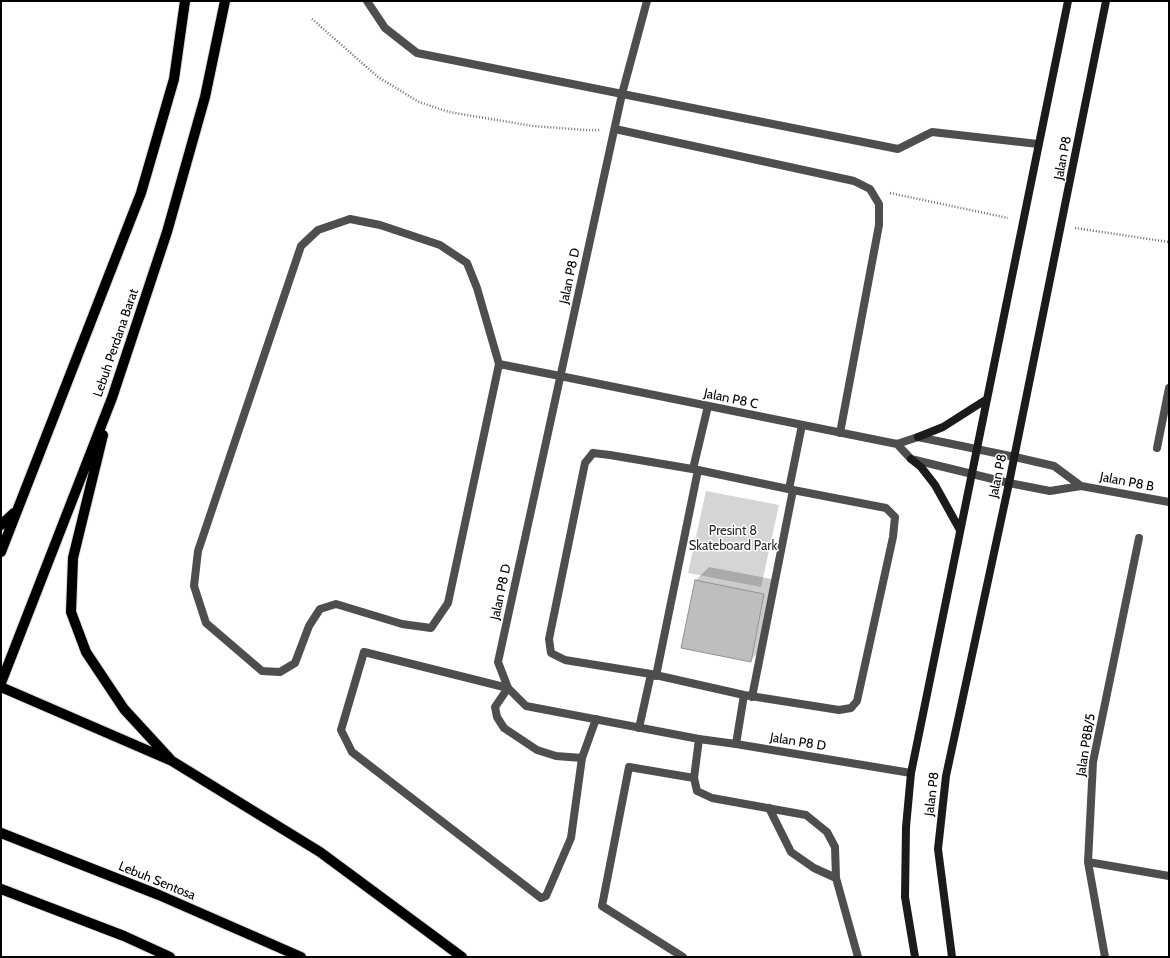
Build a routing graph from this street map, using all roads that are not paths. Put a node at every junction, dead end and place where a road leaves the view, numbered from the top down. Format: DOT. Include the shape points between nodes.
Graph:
graph roads {
  1 [pos="185,1"];
  2 [pos="225,1"];
  3 [pos="367,1"];
  4 [pos="647,1"];
  5 [pos="1068,1"];
  6 [pos="1106,1"];
  7 [pos="622,94"];
  8 [pos="615,129"];
  9 [pos="1038,144"];
  10 [pos="499,364"];
  11 [pos="560,376"];
  12 [pos="1169,388"];
  13 [pos="112,398"];
  14 [pos="987,399"];
  15 [pos="708,406"];
  16 [pos="802,425"];
  17 [pos="840,433"];
  18 [pos="918,437"];
  19 [pos="897,444"];
  20 [pos="1157,448"];
  21 [pos="977,449"];
  22 [pos="1015,457"];
  23 [pos="911,459"];
  24 [pos="696,469"];
  25 [pos="972,474"];
  26 [pos="1009,483"];
  27 [pos="1081,486"];
  28 [pos="791,490"];
  29 [pos="1169,502"];
  30 [pos="17,510"];
  31 [pos="1,525"];
  32 [pos="960,530"];
  33 [pos="1139,538"];
  34 [pos="1,552"];
  35 [pos="654,675"];
  36 [pos="1,684"];
  37 [pos="1,687"];
  38 [pos="508,688"];
  39 [pos="748,696"];
  40 [pos="596,719"];
  41 [pos="639,728"];
  42 [pos="699,739"];
  43 [pos="736,744"];
  44 [pos="582,758"];
  45 [pos="172,762"];
  46 [pos="911,773"];
  47 [pos="694,778"];
  48 [pos="769,808"];
  49 [pos="1,833"];
  50 [pos="1088,862"];
  51 [pos="1169,876"];
  52 [pos="836,878"];
  53 [pos="1,888"];
  54 [pos="170,957"];
  55 [pos="301,957"];
  56 [pos="462,957"];
  57 [pos="683,957"];
  58 [pos="858,957"];
  59 [pos="915,957"];
  60 [pos="952,957"];
  61 [pos="1104,957"];
  1 -- 30 [label="main road" via="174,79 141,193"];
  2 -- 13 [label="main road, Lebuh Perdana Barat" via="205,97 167,232"];
  3 -- 7 [label="street" via="386,28 416,53"];
  4 -- 7 [label="street, Jalan P8 D"];
  5 -- 9 [label="street, Jalan P8"];
  6 -- 22 [label="street, Jalan P8"];
  7 -- 8 [label="street, Jalan P8 D"];
  7 -- 9 [label="street" via="898,149 932,132"];
  8 -- 11 [label="street, Jalan P8 D"];
  8 -- 17 [label="street" via="854,181 870,189 879,204 879,225"];
  9 -- 14 [label="street, Jalan P8"];
  10 -- 10 [label="street" via="448,603 431,628 402,624 336,604 320,609 309,626 295,663 280,672 262,671 206,623 194,586 198,551 301,246 318,230 350,219 380,225 440,245 466,263 477,288"];
  10 -- 11 [label="street, Jalan P8 C"];
  11 -- 15 [label="street, Jalan P8 C"];
  11 -- 38 [label="street, Jalan P8 D" via="498,662"];
  12 -- 20 [label="street"];
  13 -- 36 [label="main road, Lebuh Perdana Barat"];
  13 -- 45 [label="main road" via="73,558 71,612 86,652 120,702"];
  14 -- 18 [label="street" via="943,427"];
  14 -- 21 [label="street, Jalan P8"];
  15 -- 16 [label="street, Jalan P8 C"];
  15 -- 24 [label="street"];
  16 -- 17 [label="street, Jalan P8 C"];
  16 -- 28 [label="street"];
  17 -- 19 [label="street, Jalan P8 C"];
  18 -- 19 [label="street, Jalan P8 C"];
  18 -- 21 [label="street, Jalan P8 C"];
  19 -- 23 [label="street"];
  21 -- 22 [label="street, Jalan P8 B"];
  21 -- 25 [label="street, Jalan P8"];
  22 -- 26 [label="street, Jalan P8"];
  22 -- 27 [label="street, Jalan P8 B" via="1054,466"];
  23 -- 25 [label="street"];
  23 -- 32 [label="street" via="935,484"];
  24 -- 28 [label="street"];
  24 -- 35 [label="street"];
  24 -- 35 [label="street" via="593,453 585,463 549,639 551,654 565,660"];
  25 -- 26 [label="street, Jalan P8 B"];
  25 -- 32 [label="street, Jalan P8"];
  26 -- 27 [label="street, Jalan P8 B" via="1050,491"];
  26 -- 60 [label="street, Jalan P8" via="946,776 938,849"];
  27 -- 29 [label="street, Jalan P8 B"];
  28 -- 39 [label="street"];
  28 -- 39 [label="street" via="886,508 894,518 893,537 857,701 851,708 839,710"];
  30 -- 31 [label="main road"];
  30 -- 34 [label="main road"];
  32 -- 46 [label="street, Jalan P8"];
  33 -- 50 [label="street, Jalan P8B/5" via="1093,762"];
  35 -- 39 [label="street"];
  35 -- 41 [label="street"];
  37 -- 45 [label="main road"];
  38 -- 40 [label="street, Jalan P8 D" via="526,706"];
  38 -- 44 [label="street" via="495,707 496,717 504,728 537,750 556,756"];
  38 -- 44 [label="street" via="364,652 341,730 352,752 541,898 546,896 571,838"];
  39 -- 43 [label="street"];
  40 -- 41 [label="street, Jalan P8 D"];
  40 -- 44 [label="street"];
  41 -- 42 [label="street, Jalan P8 D"];
  42 -- 43 [label="street, Jalan P8 D"];
  42 -- 47 [label="street"];
  43 -- 46 [label="street, Jalan P8 D"];
  45 -- 56 [label="main road" via="320,852"];
  46 -- 59 [label="street, Jalan P8" via="906,827 905,897"];
  47 -- 48 [label="street" via="697,791 712,798"];
  47 -- 57 [label="street" via="629,768 602,906"];
  48 -- 52 [label="street" via="791,852 814,868"];
  48 -- 52 [label="street" via="806,814 827,832 836,847"];
  49 -- 55 [label="main road, Lebuh Sentosa" via="159,895"];
  50 -- 51 [label="street"];
  50 -- 61 [label="street, Jalan P8B/5"];
  52 -- 58 [label="street"];
  53 -- 54 [label="main road" via="124,936"];
}
